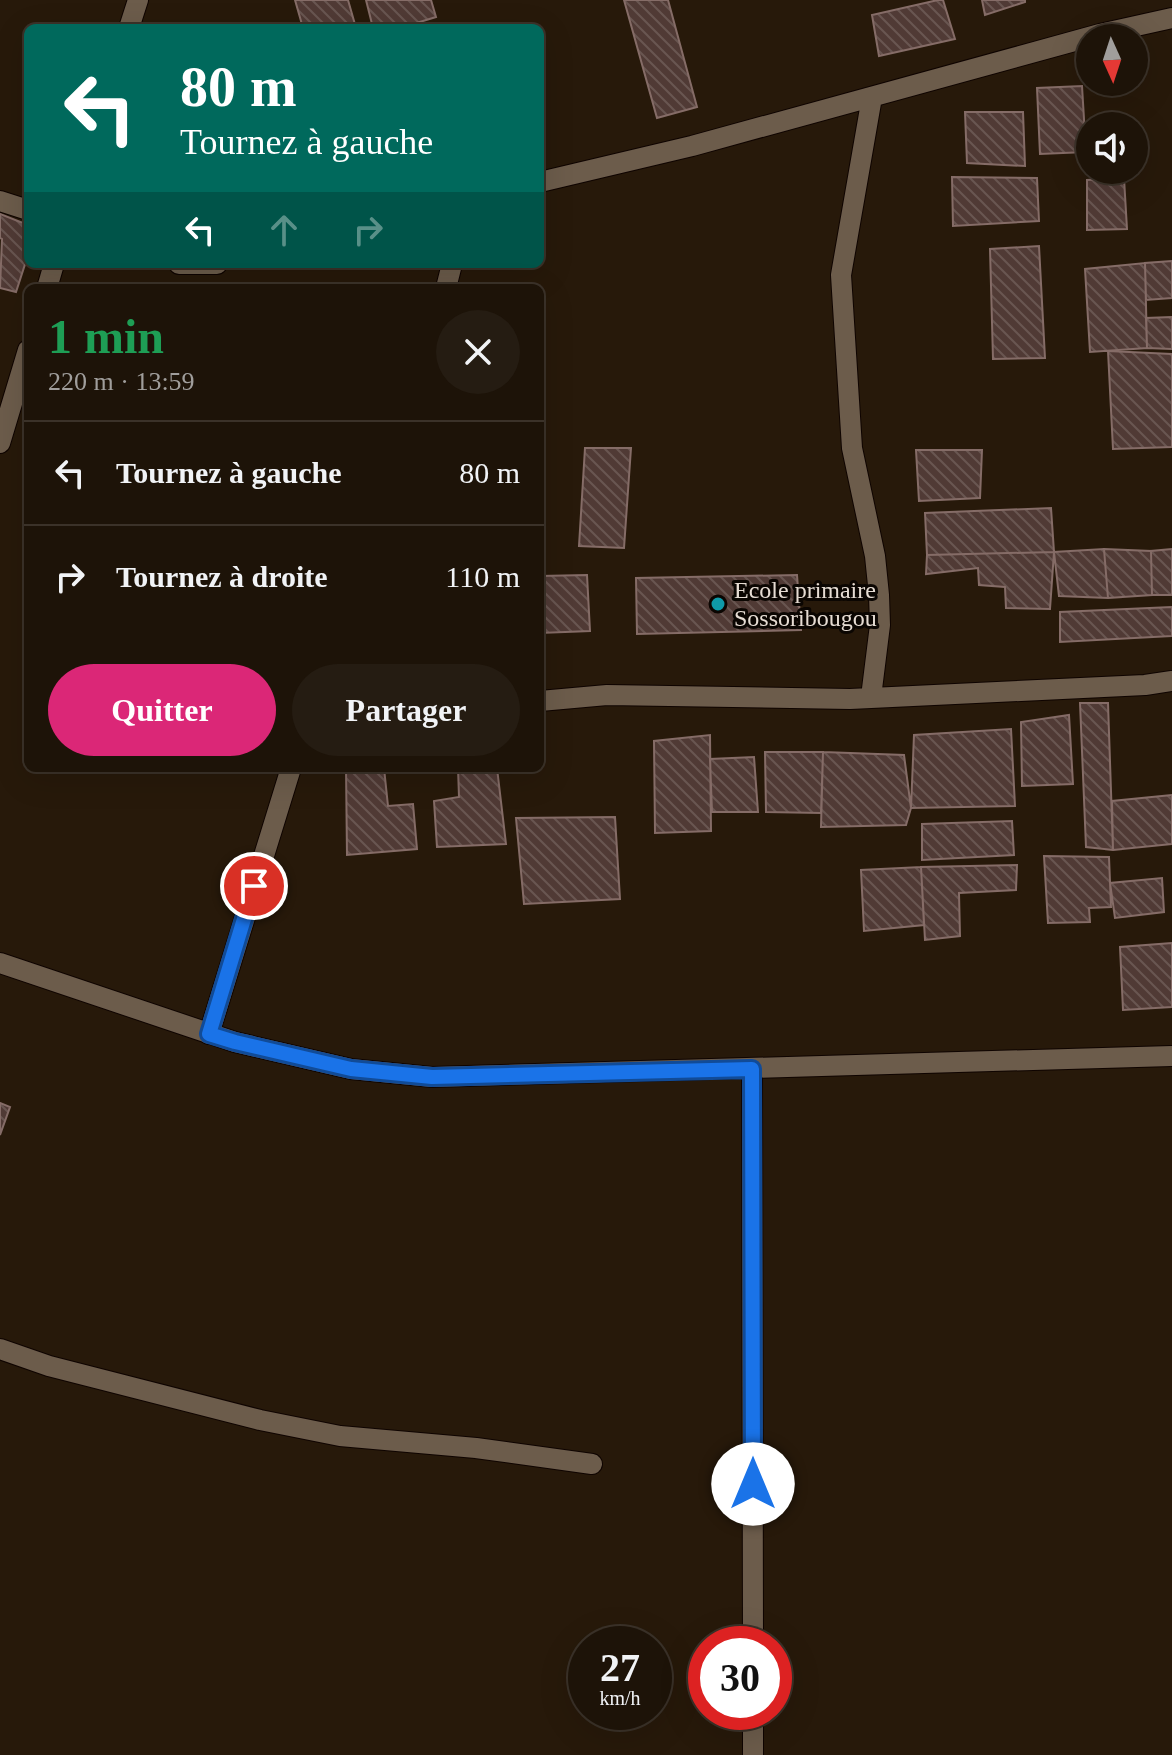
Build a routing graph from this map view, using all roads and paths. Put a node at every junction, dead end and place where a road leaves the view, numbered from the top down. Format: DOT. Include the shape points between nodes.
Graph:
graph roads {
  1 [pos="138,0"];
  2 [pos="1172,18"];
  3 [pos="130,24"];
  4 [pos="872,97"];
  5 [pos="544,181"];
  6 [pos="0,201"];
  7 [pos="24,209"];
  8 [pos="24,363"];
  9 [pos="0,443"];
  10 [pos="1172,681"];
  11 [pos="871,697"];
  12 [pos="544,701"];
  13 [pos="290,772"];
  14 [pos="0,963"];
  15 [pos="209,1034"];
  16 [pos="1172,1056"];
  17 [pos="752,1069"];
  18 [pos="0,1349"];
  19 [pos="592,1464"];
  20 [pos="753,1626"];
  21 [pos="753,1730"];
  22 [pos="753,1755"];
  1 -- 3 [label="street"];
  2 -- 4 [label="street"];
  4 -- 5 [label="street"];
  4 -- 11 [label="street" via="841,275 852,448 879,595"];
  6 -- 7 [label="street"];
  8 -- 9 [label="street"];
  10 -- 11 [label="street"];
  11 -- 12 [label="street" via="607,695"];
  13 -- 15 [label="street"];
  14 -- 15 [label="street"];
  15 -- 17 [label="street" via="351,1069 432,1077"];
  16 -- 17 [label="street"];
  17 -- 20 [label="street"];
  18 -- 19 [label="street" via="260,1420 327,1433"];
  21 -- 22 [label="street"];
}
